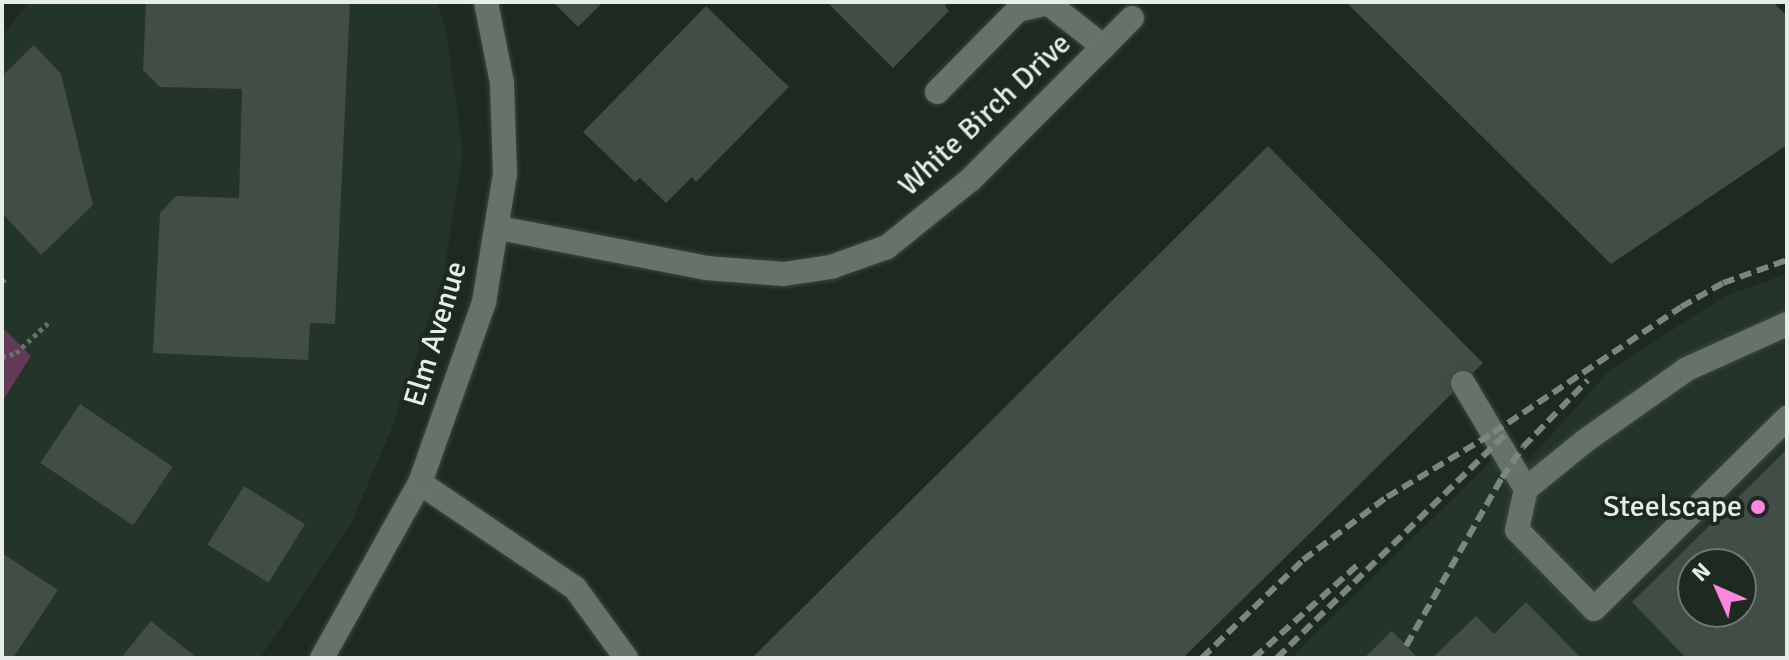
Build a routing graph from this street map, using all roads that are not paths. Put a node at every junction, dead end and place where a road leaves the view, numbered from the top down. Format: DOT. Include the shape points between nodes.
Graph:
graph roads {
  1 [pos="486,2"];
  2 [pos="1019,6"];
  3 [pos="1132,18"];
  4 [pos="1104,47"];
  5 [pos="937,92"];
  6 [pos="499,228"];
  7 [pos="1787,324"];
  8 [pos="1463,383"];
  9 [pos="1787,418"];
  10 [pos="420,483"];
  11 [pos="1526,489"];
  12 [pos="322,658"];
  13 [pos="626,658"];
  1 -- 6 [label="street, Elm Avenue" via="502,83 505,174"];
  2 -- 4 [label="street" via="1048,3"];
  2 -- 5 [label="street"];
  3 -- 4 [label="street, White Birch Drive"];
  4 -- 6 [label="street, White Birch Drive" via="970,180 887,247 831,267 784,274 706,268"];
  6 -- 10 [label="street, Elm Avenue" via="468,358"];
  7 -- 11 [label="street" via="1687,369"];
  8 -- 11 [label="street"];
  9 -- 11 [label="street" via="1594,609 1517,530"];
  10 -- 12 [label="street, Elm Avenue"];
  10 -- 13 [label="street" via="575,588"];
}
